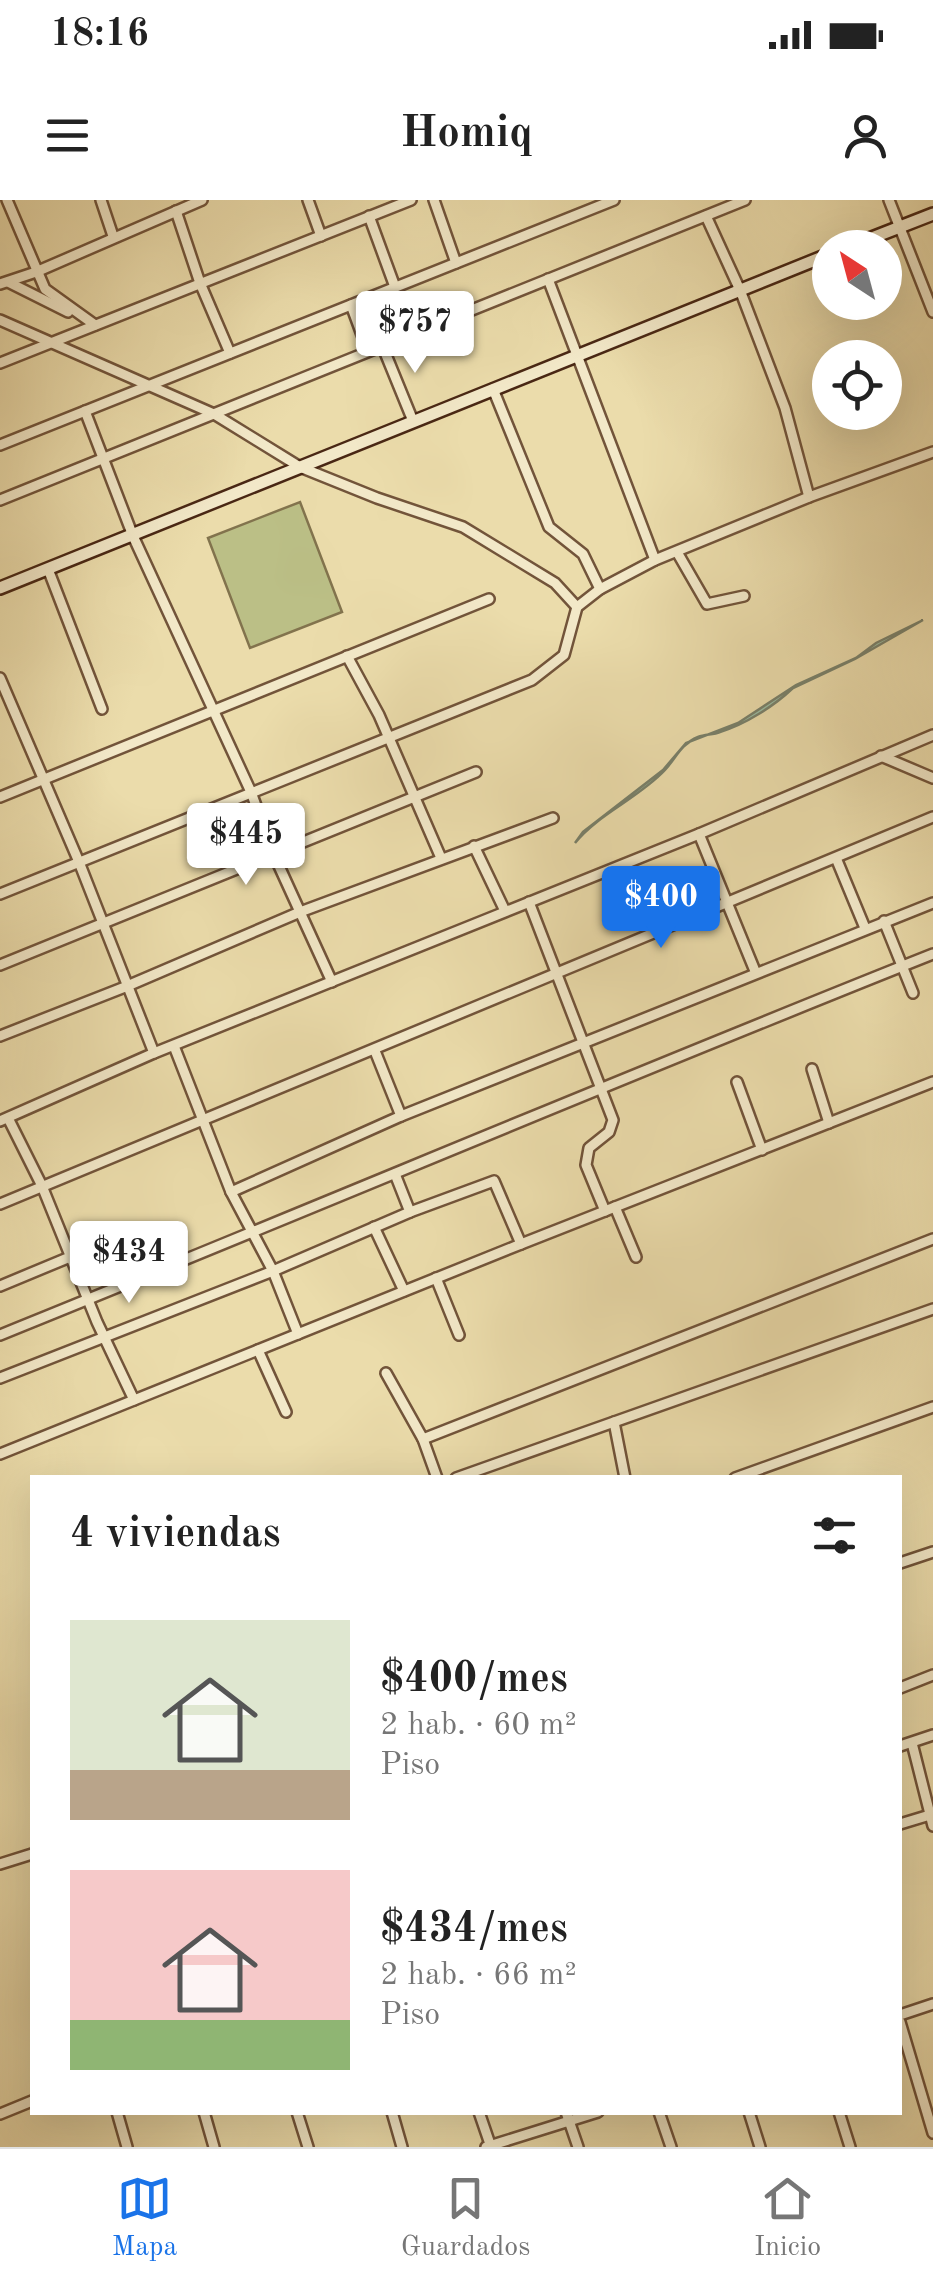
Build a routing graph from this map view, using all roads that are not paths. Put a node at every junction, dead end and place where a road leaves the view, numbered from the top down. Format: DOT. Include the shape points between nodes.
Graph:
graph roads {
  1 [pos="8,200"];
  2 [pos="101,200"];
  3 [pos="308,200"];
  4 [pos="411,200"];
  5 [pos="434,200"];
  6 [pos="614,200"];
  7 [pos="746,200"];
  8 [pos="889,200"];
  9 [pos="197,201"];
  10 [pos="725,204"];
  11 [pos="176,211"];
  12 [pos="933,214"];
  13 [pos="369,216"];
  14 [pos="706,216"];
  15 [pos="900,227"];
  16 [pos="892,230"];
  17 [pos="114,236"];
  18 [pos="321,236"];
  19 [pos="812,261"];
  20 [pos="456,263"];
  21 [pos="36,272"];
  22 [pos="548,278"];
  23 [pos="4,283"];
  24 [pos="200,284"];
  25 [pos="394,288"];
  26 [pos="740,290"];
  27 [pos="351,305"];
  28 [pos="75,312"];
  29 [pos="933,312"];
  30 [pos="0,320"];
  31 [pos="95,325"];
  32 [pos="48,344"];
  33 [pos="382,345"];
  34 [pos="368,351"];
  35 [pos="230,353"];
  36 [pos="576,355"];
  37 [pos="0,362"];
  38 [pos="152,384"];
  39 [pos="494,389"];
  40 [pos="85,411"];
  41 [pos="214,414"];
  42 [pos="413,421"];
  43 [pos="0,445"];
  44 [pos="933,452"];
  45 [pos="104,458"];
  46 [pos="300,467"];
  47 [pos="809,497"];
  48 [pos="0,500"];
  49 [pos="134,536"];
  50 [pos="677,552"];
  51 [pos="655,560"];
  52 [pos="48,569"];
  53 [pos="0,588"];
  54 [pos="600,589"];
  55 [pos="744,596"];
  56 [pos="488,599"];
  57 [pos="576,608"];
  58 [pos="347,656"];
  59 [pos="0,678"];
  60 [pos="102,709"];
  61 [pos="213,710"];
  62 [pos="933,735"];
  63 [pos="388,737"];
  64 [pos="881,756"];
  65 [pos="476,772"];
  66 [pos="933,778"];
  67 [pos="44,779"];
  68 [pos="251,792"];
  69 [pos="0,797"];
  70 [pos="413,798"];
  71 [pos="933,817"];
  72 [pos="552,818"];
  73 [pos="699,834"];
  74 [pos="474,846"];
  75 [pos="274,855"];
  76 [pos="440,858"];
  77 [pos="836,858"];
  78 [pos="79,862"];
  79 [pos="0,894"];
  80 [pos="727,901"];
  81 [pos="529,902"];
  82 [pos="933,903"];
  83 [pos="300,912"];
  84 [pos="505,912"];
  85 [pos="884,922"];
  86 [pos="102,926"];
  87 [pos="866,928"];
  88 [pos="933,954"];
  89 [pos="0,966"];
  90 [pos="902,966"];
  91 [pos="755,972"];
  92 [pos="557,973"];
  93 [pos="332,982"];
  94 [pos="126,987"];
  95 [pos="913,993"];
  96 [pos="0,1036"];
  97 [pos="583,1042"];
  98 [pos="174,1046"];
  99 [pos="375,1051"];
  100 [pos="154,1054"];
  101 [pos="812,1069"];
  102 [pos="737,1082"];
  103 [pos="933,1082"];
  104 [pos="600,1086"];
  105 [pos="401,1116"];
  106 [pos="4,1120"];
  107 [pos="202,1120"];
  108 [pos="828,1123"];
  109 [pos="762,1150"];
  110 [pos="395,1174"];
  111 [pos="42,1186"];
  112 [pos="231,1192"];
  113 [pos="0,1204"];
  114 [pos="610,1209"];
  115 [pos="410,1212"];
  116 [pos="374,1227"];
  117 [pos="253,1232"];
  118 [pos="933,1239"];
  119 [pos="522,1244"];
  120 [pos="70,1257"];
  121 [pos="636,1257"];
  122 [pos="273,1270"];
  123 [pos="436,1278"];
  124 [pos="0,1286"];
  125 [pos="404,1291"];
  126 [pos="88,1300"];
  127 [pos="933,1309"];
  128 [pos="298,1334"];
  129 [pos="0,1335"];
  130 [pos="459,1335"];
  131 [pos="105,1336"];
  132 [pos="258,1350"];
  133 [pos="386,1373"];
  134 [pos="0,1378"];
  135 [pos="134,1400"];
  136 [pos="933,1406"];
  137 [pos="286,1412"];
  138 [pos="614,1422"];
  139 [pos="422,1438"];
  140 [pos="0,1454"];
  141 [pos="761,1473"];
  142 [pos="436,1475"];
  143 [pos="464,1475"];
  144 [pos="624,1475"];
  145 [pos="933,1552"];
  146 [pos="902,1562"];
  147 [pos="933,1675"];
  148 [pos="902,1687"];
  149 [pos="933,1735"];
  150 [pos="912,1742"];
  151 [pos="902,1745"];
  152 [pos="931,1814"];
  153 [pos="902,1823"];
  154 [pos="933,1826"];
  155 [pos="30,1855"];
  156 [pos="0,1864"];
  157 [pos="933,2004"];
  158 [pos="902,2017"];
  159 [pos="902,2025"];
  160 [pos="30,2102"];
  161 [pos="0,2114"];
  162 [pos="119,2115"];
  163 [pos="205,2115"];
  164 [pos="298,2115"];
  165 [pos="393,2115"];
  166 [pos="480,2115"];
  167 [pos="661,2115"];
  168 [pos="750,2115"];
  169 [pos="840,2115"];
  170 [pos="568,2117"];
  171 [pos="933,2133"];
  172 [pos="127,2147"];
  173 [pos="214,2147"];
  174 [pos="308,2147"];
  175 [pos="402,2147"];
  176 [pos="489,2147"];
  177 [pos="578,2147"];
  178 [pos="671,2147"];
  179 [pos="760,2147"];
  180 [pos="850,2147"];
  1 -- 21 [label="street"];
  2 -- 17 [label="street"];
  3 -- 18 [label="street"];
  4 -- 13 [label="street"];
  5 -- 20 [label="street"];
  6 -- 20 [label="street"];
  7 -- 10 [label="street"];
  8 -- 15 [label="street"];
  9 -- 11 [label="street"];
  10 -- 14 [label="street"];
  11 -- 17 [label="street"];
  11 -- 24 [label="street"];
  12 -- 15 [label="street"];
  13 -- 18 [label="street"];
  13 -- 25 [label="street"];
  14 -- 22 [label="street"];
  14 -- 26 [label="street"];
  15 -- 16 [label="street"];
  15 -- 29 [label="street"];
  17 -- 21 [label="street"];
  18 -- 24 [label="street"];
  19 -- 26 [label="street"];
  20 -- 25 [label="street"];
  21 -- 23 [label="street"];
  21 -- 28 [label="street" via="45,290"];
  22 -- 33 [label="street"];
  22 -- 36 [label="street"];
  23 -- 28 [label="street"];
  24 -- 31 [label="street"];
  24 -- 35 [label="street"];
  25 -- 27 [label="street"];
  26 -- 36 [label="street"];
  26 -- 47 [label="street" via="785,408"];
  27 -- 34 [label="street"];
  27 -- 35 [label="street"];
  28 -- 31 [label="street"];
  30 -- 32 [label="street"];
  31 -- 32 [label="street"];
  32 -- 37 [label="street"];
  32 -- 38 [label="street"];
  33 -- 34 [label="street"];
  33 -- 42 [label="street"];
  34 -- 41 [label="street"];
  35 -- 38 [label="street"];
  36 -- 39 [label="street"];
  36 -- 51 [label="street"];
  38 -- 40 [label="street"];
  38 -- 41 [label="street"];
  39 -- 42 [label="street"];
  39 -- 54 [label="street" via="549,527 583,554"];
  40 -- 43 [label="street"];
  40 -- 45 [label="street"];
  41 -- 45 [label="street"];
  41 -- 46 [label="street"];
  42 -- 46 [label="street"];
  44 -- 47 [label="street"];
  45 -- 48 [label="street"];
  45 -- 49 [label="street"];
  46 -- 49 [label="street"];
  46 -- 57 [label="street" via="463,527 554,583"];
  47 -- 50 [label="street"];
  49 -- 52 [label="street"];
  49 -- 61 [label="street"];
  50 -- 51 [label="street"];
  50 -- 55 [label="street" via="707,604"];
  51 -- 54 [label="street"];
  52 -- 53 [label="street"];
  52 -- 60 [label="street"];
  54 -- 57 [label="street"];
  56 -- 58 [label="street"];
  57 -- 63 [label="street" via="564,655 550,668"];
  58 -- 61 [label="street"];
  58 -- 63 [label="street"];
  59 -- 67 [label="street"];
  61 -- 67 [label="street"];
  61 -- 68 [label="street"];
  62 -- 64 [label="street"];
  63 -- 68 [label="street"];
  63 -- 70 [label="street"];
  64 -- 66 [label="street"];
  64 -- 73 [label="street"];
  65 -- 70 [label="street"];
  67 -- 69 [label="street"];
  67 -- 78 [label="street"];
  68 -- 75 [label="street"];
  68 -- 78 [label="street"];
  70 -- 75 [label="street"];
  70 -- 76 [label="street"];
  71 -- 77 [label="street"];
  72 -- 74 [label="street"];
  73 -- 80 [label="street"];
  73 -- 81 [label="street"];
  74 -- 76 [label="street"];
  74 -- 84 [label="street"];
  75 -- 83 [label="street"];
  75 -- 86 [label="street"];
  76 -- 83 [label="street"];
  77 -- 80 [label="street"];
  77 -- 87 [label="street"];
  78 -- 79 [label="street"];
  78 -- 86 [label="street"];
  80 -- 91 [label="street"];
  80 -- 92 [label="street"];
  81 -- 84 [label="street"];
  81 -- 92 [label="street"];
  82 -- 85 [label="street"];
  83 -- 93 [label="street"];
  83 -- 94 [label="street"];
  84 -- 93 [label="street"];
  85 -- 87 [label="street"];
  85 -- 90 [label="street"];
  86 -- 89 [label="street"];
  86 -- 94 [label="street"];
  87 -- 91 [label="street"];
  88 -- 90 [label="street"];
  90 -- 95 [label="street"];
  90 -- 104 [label="street"];
  91 -- 97 [label="street"];
  92 -- 97 [label="street"];
  92 -- 99 [label="street"];
  93 -- 98 [label="street"];
  94 -- 96 [label="street"];
  94 -- 100 [label="street"];
  97 -- 104 [label="street"];
  97 -- 105 [label="street"];
  98 -- 100 [label="street"];
  98 -- 107 [label="street"];
  99 -- 105 [label="street"];
  99 -- 107 [label="street"];
  100 -- 106 [label="street"];
  101 -- 108 [label="street"];
  102 -- 109 [label="street"];
  103 -- 108 [label="street"];
  104 -- 110 [label="street"];
  104 -- 114 [label="street" via="613,1120 609,1132 588,1148 586,1165"];
  105 -- 112 [label="street"];
  106 -- 111 [label="street"];
  107 -- 111 [label="street"];
  107 -- 112 [label="street"];
  108 -- 109 [label="street"];
  109 -- 114 [label="street"];
  110 -- 115 [label="street"];
  110 -- 117 [label="street"];
  111 -- 113 [label="street"];
  111 -- 120 [label="street"];
  112 -- 117 [label="street"];
  114 -- 119 [label="street"];
  114 -- 121 [label="street"];
  115 -- 116 [label="street"];
  115 -- 119 [label="street" via="494,1181"];
  116 -- 122 [label="street"];
  116 -- 125 [label="street"];
  117 -- 122 [label="street"];
  117 -- 126 [label="street"];
  118 -- 139 [label="street"];
  119 -- 123 [label="street"];
  120 -- 124 [label="street"];
  120 -- 126 [label="street"];
  122 -- 128 [label="street"];
  122 -- 131 [label="street"];
  123 -- 125 [label="street"];
  123 -- 130 [label="street"];
  125 -- 128 [label="street"];
  126 -- 129 [label="street"];
  126 -- 131 [label="street"];
  127 -- 138 [label="street"];
  128 -- 132 [label="street"];
  131 -- 134 [label="street"];
  131 -- 135 [label="street"];
  132 -- 135 [label="street"];
  132 -- 137 [label="street"];
  133 -- 139 [label="street"];
  135 -- 140 [label="street"];
  136 -- 141 [label="street"];
  138 -- 143 [label="street"];
  138 -- 144 [label="street"];
  139 -- 142 [label="street"];
  145 -- 146 [label="street"];
  147 -- 148 [label="street"];
  149 -- 150 [label="street"];
  150 -- 151 [label="street"];
  150 -- 152 [label="street"];
  152 -- 153 [label="street"];
  152 -- 154 [label="street"];
  155 -- 156 [label="street"];
  157 -- 158 [label="street"];
  159 -- 171 [label="street"];
  160 -- 161 [label="street"];
  162 -- 172 [label="street"];
  163 -- 173 [label="street"];
  164 -- 174 [label="street"];
  165 -- 175 [label="street"];
  166 -- 176 [label="street"];
  167 -- 178 [label="street"];
  168 -- 179 [label="street"];
  169 -- 180 [label="street"];
  170 -- 176 [label="street"];
  170 -- 177 [label="street"];
}
